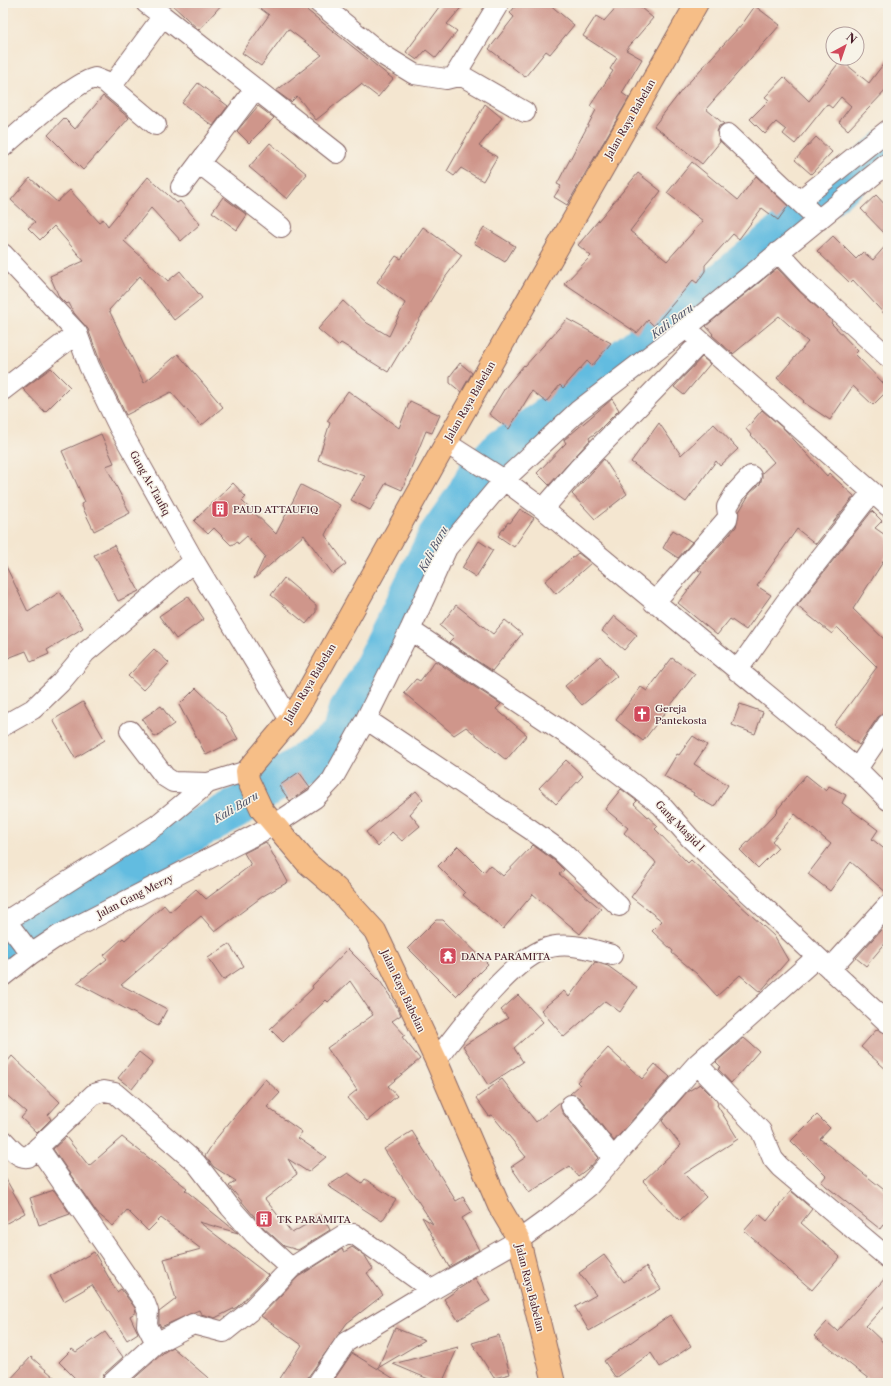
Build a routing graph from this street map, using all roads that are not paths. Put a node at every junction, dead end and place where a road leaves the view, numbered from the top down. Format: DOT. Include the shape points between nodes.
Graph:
graph roads {
  1 [pos="146,3"];
  2 [pos="319,3"];
  3 [pos="499,3"];
  4 [pos="697,3"];
  5 [pos="163,16"];
  6 [pos="454,77"];
  7 [pos="112,87"];
  8 [pos="255,89"];
  9 [pos="525,112"];
  10 [pos="156,125"];
  11 [pos="888,130"];
  12 [pos="728,134"];
  13 [pos="3,147"];
  14 [pos="337,153"];
  15 [pos="199,163"];
  16 [pos="884,171"];
  17 [pos="181,187"];
  18 [pos="809,210"];
  19 [pos="281,227"];
  20 [pos="778,252"];
  21 [pos="3,254"];
  22 [pos="686,328"];
  23 [pos="77,334"];
  24 [pos="701,342"];
  25 [pos="888,356"];
  26 [pos="3,390"];
  27 [pos="446,442"];
  28 [pos="497,476"];
  29 [pos="751,476"];
  30 [pos="872,492"];
  31 [pos="888,506"];
  32 [pos="543,509"];
  33 [pos="194,561"];
  34 [pos="654,603"];
  35 [pos="410,630"];
  36 [pos="737,671"];
  37 [pos="366,719"];
  38 [pos="290,720"];
  39 [pos="888,723"];
  40 [pos="3,726"];
  41 [pos="130,731"];
  42 [pos="857,769"];
  43 [pos="247,776"];
  44 [pos="208,783"];
  45 [pos="888,800"];
  46 [pos="268,818"];
  47 [pos="888,905"];
  48 [pos="619,906"];
  49 [pos="7,925"];
  50 [pos="28,951"];
  51 [pos="612,955"];
  52 [pos="823,963"];
  53 [pos="3,976"];
  54 [pos="888,1023"];
  55 [pos="436,1060"];
  56 [pos="697,1064"];
  57 [pos="571,1105"];
  58 [pos="3,1140"];
  59 [pos="38,1147"];
  60 [pos="613,1158"];
  61 [pos="519,1240"];
  62 [pos="888,1258"];
  63 [pos="291,1268"];
  64 [pos="432,1290"];
  65 [pos="156,1343"];
  66 [pos="112,1383"];
  67 [pos="318,1383"];
  68 [pos="554,1383"];
  1 -- 5 [label="street"];
  2 -- 6 [label="street" via="383,55 414,74 446,79"];
  3 -- 6 [label="street"];
  4 -- 27 [label="main road, Jalan Raya Babelan"];
  5 -- 7 [label="street"];
  5 -- 8 [label="street"];
  6 -- 9 [label="street" via="464,77"];
  7 -- 10 [label="street"];
  7 -- 13 [label="street" via="99,79 85,82"];
  8 -- 14 [label="street"];
  8 -- 15 [label="street"];
  11 -- 18 [label="street"];
  12 -- 18 [label="street"];
  15 -- 17 [label="street"];
  15 -- 19 [label="street"];
  16 -- 18 [label="street"];
  18 -- 20 [label="street, Jalan Gang Merzy"];
  20 -- 22 [label="street, Jalan Gang Merzy"];
  20 -- 25 [label="street" via="807,283"];
  21 -- 23 [label="street, Gang At-Taufiq"];
  22 -- 24 [label="street"];
  22 -- 28 [label="street, Jalan Gang Merzy"];
  23 -- 26 [label="street"];
  23 -- 33 [label="street, Gang At-Taufiq" via="89,366 119,428"];
  24 -- 30 [label="street"];
  24 -- 32 [label="street"];
  27 -- 28 [label="street"];
  27 -- 38 [label="main road, Jalan Raya Babelan"];
  28 -- 32 [label="street"];
  28 -- 35 [label="street, Jalan Gang Merzy" via="447,548"];
  29 -- 34 [label="street" via="736,492 727,507 727,519"];
  30 -- 31 [label="street"];
  30 -- 36 [label="street" via="784,603"];
  32 -- 34 [label="street"];
  33 -- 38 [label="street, Gang At-Taufiq"];
  33 -- 40 [label="street" via="86,652 60,683 33,709"];
  34 -- 36 [label="street"];
  35 -- 37 [label="street, Jalan Gang Merzy"];
  35 -- 52 [label="street, Gang Masjid I" via="571,737 661,805 690,838"];
  36 -- 42 [label="street"];
  37 -- 46 [label="street, Jalan Gang Merzy" via="332,780 315,798"];
  37 -- 48 [label="street" via="556,847"];
  38 -- 43 [label="main road, Jalan Raya Babelan"];
  39 -- 42 [label="street"];
  41 -- 44 [label="street" via="165,777 173,782"];
  42 -- 45 [label="street"];
  43 -- 44 [label="street"];
  43 -- 46 [label="main road, Jalan Raya Babelan"];
  44 -- 49 [label="street" via="157,825"];
  46 -- 50 [label="street, Jalan Gang Merzy"];
  46 -- 55 [label="main road, Jalan Raya Babelan" via="307,863 336,888 375,931"];
  47 -- 52 [label="street"];
  49 -- 50 [label="street"];
  50 -- 53 [label="street, Jalan Gang Merzy"];
  51 -- 55 [label="street" via="566,945 543,949 523,962 494,989"];
  52 -- 54 [label="street, Gang Masjid I"];
  52 -- 56 [label="street"];
  55 -- 61 [label="main road, Jalan Raya Babelan" via="499,1206"];
  56 -- 60 [label="street"];
  56 -- 62 [label="street" via="761,1131 773,1159"];
  57 -- 60 [label="street"];
  58 -- 59 [label="street" via="22,1157 28,1157"];
  59 -- 63 [label="street" via="94,1094 104,1091 115,1093 196,1163 235,1212"];
  59 -- 65 [label="street" via="145,1303 148,1311 147,1325"];
  60 -- 61 [label="street" via="588,1187"];
  61 -- 64 [label="street"];
  61 -- 68 [label="main road, Jalan Raya Babelan"];
  63 -- 64 [label="street" via="345,1234 354,1234"];
  63 -- 65 [label="street" via="249,1312 224,1332 193,1324"];
  64 -- 67 [label="street" via="346,1342"];
  65 -- 66 [label="street"];
}
